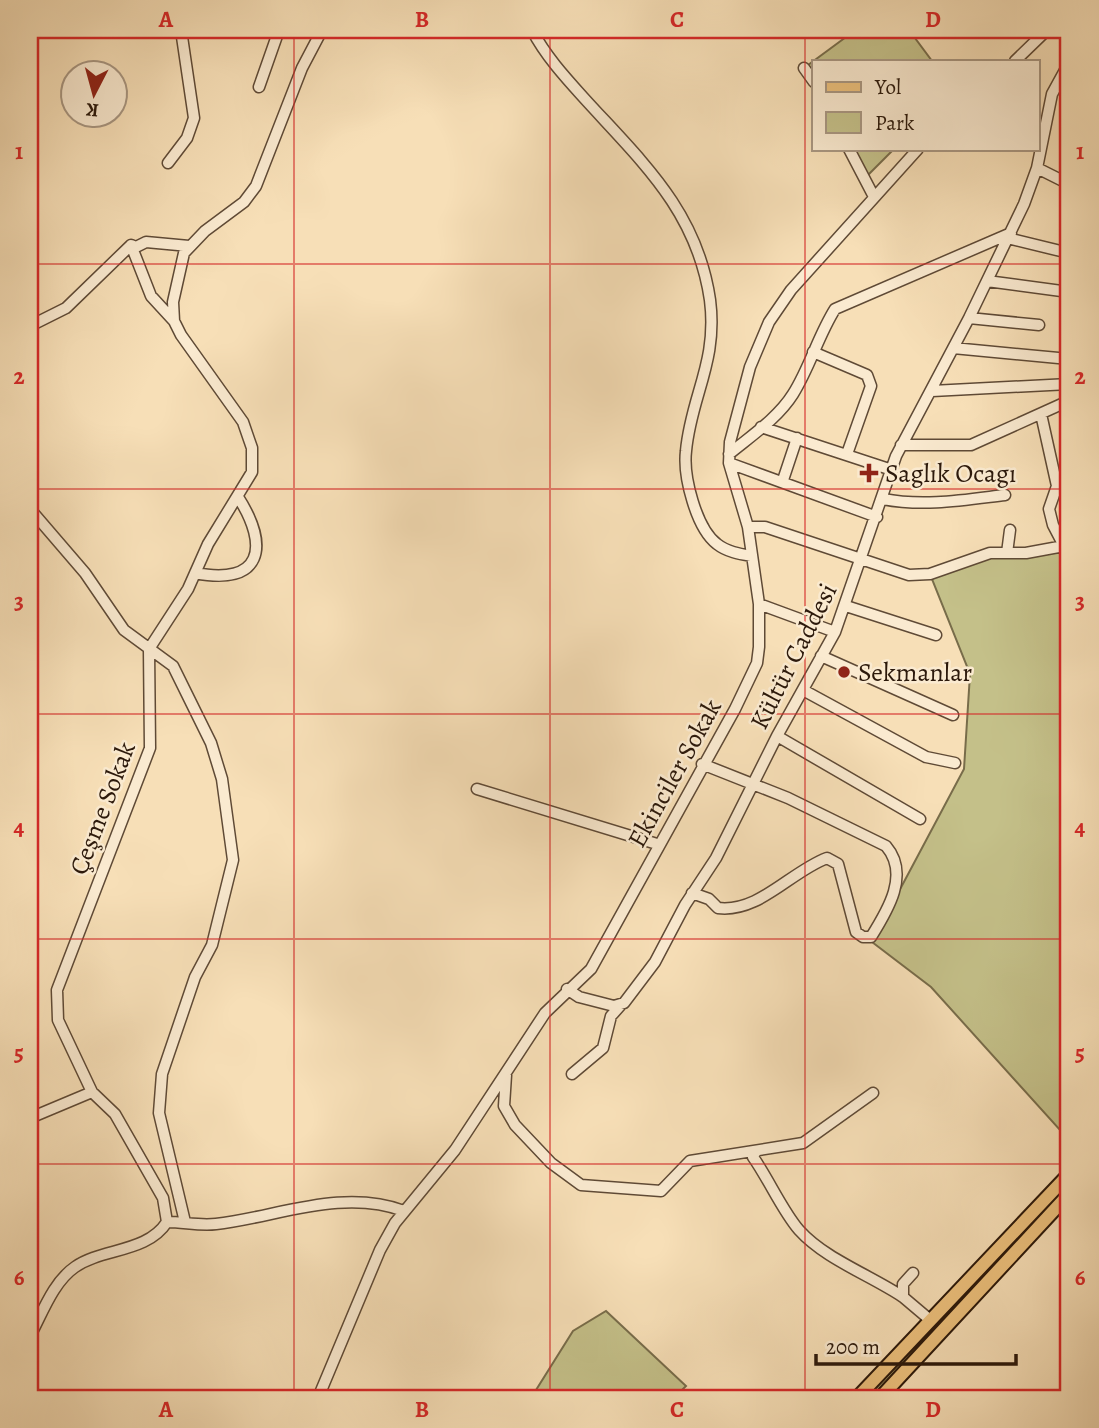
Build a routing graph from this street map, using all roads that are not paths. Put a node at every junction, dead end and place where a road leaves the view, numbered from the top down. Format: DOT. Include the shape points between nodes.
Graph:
graph roads {
  1 [pos="181,30"];
  2 [pos="279,30"];
  3 [pos="322,30"];
  4 [pos="532,30"];
  5 [pos="1047,30"];
  6 [pos="1016,60"];
  7 [pos="1069,63"];
  8 [pos="804,68"];
  9 [pos="812,79"];
  10 [pos="259,87"];
  11 [pos="850,150"];
  12 [pos="917,150"];
  13 [pos="168,163"];
  14 [pos="1037,168"];
  15 [pos="1069,184"];
  16 [pos="873,195"];
  17 [pos="1009,236"];
  18 [pos="131,245"];
  19 [pos="189,246"];
  20 [pos="1069,253"];
  21 [pos="987,281"];
  22 [pos="1069,292"];
  23 [pos="969,318"];
  24 [pos="174,321"];
  25 [pos="1039,325"];
  26 [pos="30,326"];
  27 [pos="953,348"];
  28 [pos="813,352"];
  29 [pos="1069,359"];
  30 [pos="1069,384"];
  31 [pos="932,391"];
  32 [pos="1069,394"];
  33 [pos="1041,414"];
  34 [pos="761,427"];
  35 [pos="797,438"];
  36 [pos="901,446"];
  37 [pos="846,454"];
  38 [pos="729,459"];
  39 [pos="892,470"];
  40 [pos="783,481"];
  41 [pos="1005,495"];
  42 [pos="238,497"];
  43 [pos="883,499"];
  44 [pos="30,509"];
  45 [pos="877,517"];
  46 [pos="747,527"];
  47 [pos="1010,530"];
  48 [pos="1066,548"];
  49 [pos="1007,553"];
  50 [pos="752,556"];
  51 [pos="862,560"];
  52 [pos="195,573"];
  53 [pos="759,604"];
  54 [pos="846,606"];
  55 [pos="835,632"];
  56 [pos="936,635"];
  57 [pos="149,649"];
  58 [pos="821,656"];
  59 [pos="803,690"];
  60 [pos="953,715"];
  61 [pos="777,736"];
  62 [pos="955,763"];
  63 [pos="702,764"];
  64 [pos="753,785"];
  65 [pos="477,789"];
  66 [pos="920,819"];
  67 [pos="657,844"];
  68 [pos="692,893"];
  69 [pos="567,989"];
  70 [pos="620,1006"];
  71 [pos="506,1071"];
  72 [pos="572,1074"];
  73 [pos="92,1092"];
  74 [pos="873,1093"];
  75 [pos="30,1118"];
  76 [pos="756,1151"];
  77 [pos="1069,1174"];
  78 [pos="1069,1194"];
  79 [pos="404,1211"];
  80 [pos="167,1222"];
  81 [pos="185,1222"];
  82 [pos="913,1273"];
  83 [pos="903,1297"];
  84 [pos="929,1319"];
  85 [pos="30,1336"];
  86 [pos="1069,1367"];
  87 [pos="318,1398"];
  88 [pos="857,1398"];
  89 [pos="880,1398"];
  90 [pos="1064,1398"];
  1 -- 13 [label="street" via="194,118 187,138"];
  2 -- 10 [label="street"];
  3 -- 19 [label="street" via="302,68 256,186 244,202"];
  4 -- 50 [label="street" via="561,73 672,197 693,237 710,301 711,341 686,448 686,473 698,514 716,544"];
  5 -- 6 [label="street"];
  7 -- 14 [label="street, Kültür Caddesi" via="1052,94"];
  8 -- 9 [label="street"];
  11 -- 16 [label="street"];
  12 -- 16 [label="street"];
  14 -- 15 [label="street"];
  14 -- 17 [label="street, Kültür Caddesi"];
  16 -- 38 [label="street" via="769,322 750,368"];
  17 -- 20 [label="street"];
  17 -- 21 [label="street, Kültür Caddesi"];
  17 -- 28 [label="street" via="835,309"];
  18 -- 19 [label="street"];
  18 -- 24 [label="street" via="150,296"];
  18 -- 26 [label="street" via="66,308"];
  19 -- 24 [label="street" via="177,272"];
  21 -- 22 [label="street"];
  21 -- 23 [label="street, Kültür Caddesi"];
  23 -- 25 [label="street"];
  23 -- 27 [label="street, Kültür Caddesi"];
  24 -- 42 [label="street" via="243,422 253,461"];
  27 -- 29 [label="street"];
  27 -- 31 [label="street, Kültür Caddesi"];
  28 -- 34 [label="street" via="795,392"];
  28 -- 37 [label="street" via="867,375 871,386"];
  30 -- 31 [label="street"];
  31 -- 36 [label="street, Kültür Caddesi"];
  32 -- 33 [label="street" via="1064,403"];
  33 -- 36 [label="street" via="971,444"];
  33 -- 48 [label="street" via="1057,486 1049,509"];
  34 -- 35 [label="street"];
  34 -- 38 [label="street"];
  35 -- 37 [label="street"];
  35 -- 40 [label="street"];
  36 -- 39 [label="street, Kültür Caddesi"];
  37 -- 39 [label="street"];
  38 -- 40 [label="street"];
  38 -- 46 [label="street, Ekinciler Sokak"];
  39 -- 43 [label="street, Kültür Caddesi"];
  40 -- 45 [label="street"];
  41 -- 43 [label="street" via="948,502"];
  42 -- 52 [label="street"];
  42 -- 52 [label="street" via="254,527 258,546 254,559 245,570 230,576"];
  43 -- 45 [label="street, Kültür Caddesi"];
  44 -- 57 [label="street" via="85,573 124,630"];
  45 -- 51 [label="street, Kültür Caddesi"];
  46 -- 50 [label="street, Ekinciler Sokak"];
  46 -- 51 [label="street" via="765,527"];
  47 -- 49 [label="street"];
  48 -- 49 [label="street"];
  49 -- 51 [label="street" via="990,553 930,574 909,575"];
  50 -- 53 [label="street, Ekinciler Sokak"];
  51 -- 54 [label="street, Kültür Caddesi"];
  52 -- 57 [label="street"];
  53 -- 55 [label="street"];
  53 -- 63 [label="street, Ekinciler Sokak" via="757,663"];
  54 -- 55 [label="street, Kültür Caddesi"];
  54 -- 56 [label="street"];
  55 -- 58 [label="street, Kültür Caddesi"];
  57 -- 73 [label="street, Çeşme Sokak" via="150,748 57,990 58,1020"];
  57 -- 81 [label="street" via="173,666 216,756 233,860 212,945 192,985 160,1084 159,1113"];
  58 -- 59 [label="street, Kültür Caddesi"];
  58 -- 60 [label="street"];
  59 -- 61 [label="street, Kültür Caddesi"];
  59 -- 62 [label="street" via="926,757"];
  61 -- 64 [label="street, Kültür Caddesi"];
  61 -- 66 [label="street"];
  63 -- 64 [label="street"];
  63 -- 67 [label="street, Ekinciler Sokak"];
  64 -- 68 [label="street, Kültür Caddesi" via="716,858"];
  64 -- 68 [label="street" via="886,846 896,857 897,888 878,926 871,937 856,932 842,874 838,864 827,859 808,865 760,899 733,910 718,908"];
  65 -- 67 [label="street"];
  67 -- 69 [label="street, Ekinciler Sokak" via="607,944 582,981"];
  68 -- 70 [label="street, Kültür Caddesi" via="655,962"];
  69 -- 70 [label="street" via="579,997"];
  69 -- 71 [label="street, Ekinciler Sokak"];
  70 -- 72 [label="street, Kültür Caddesi" via="611,1016 603,1048"];
  71 -- 76 [label="street" via="504,1106 515,1125 551,1163 581,1185 661,1191 690,1161"];
  71 -- 79 [label="street, Ekinciler Sokak" via="455,1150"];
  73 -- 75 [label="street"];
  73 -- 80 [label="street, Çeşme Sokak" via="115,1114 163,1198"];
  74 -- 76 [label="street" via="803,1143"];
  76 -- 83 [label="street" via="752,1157 799,1230 837,1261 865,1272"];
  77 -- 84 [label="main road"];
  78 -- 89 [label="main road"];
  79 -- 81 [label="street" via="331,1204 215,1224"];
  79 -- 87 [label="street, Ekinciler Sokak" via="380,1250"];
  80 -- 81 [label="street"];
  80 -- 85 [label="street" via="131,1247 71,1270"];
  82 -- 83 [label="street" via="903,1284"];
  83 -- 84 [label="street"];
  84 -- 88 [label="main road"];
  86 -- 90 [label="street"];
}
